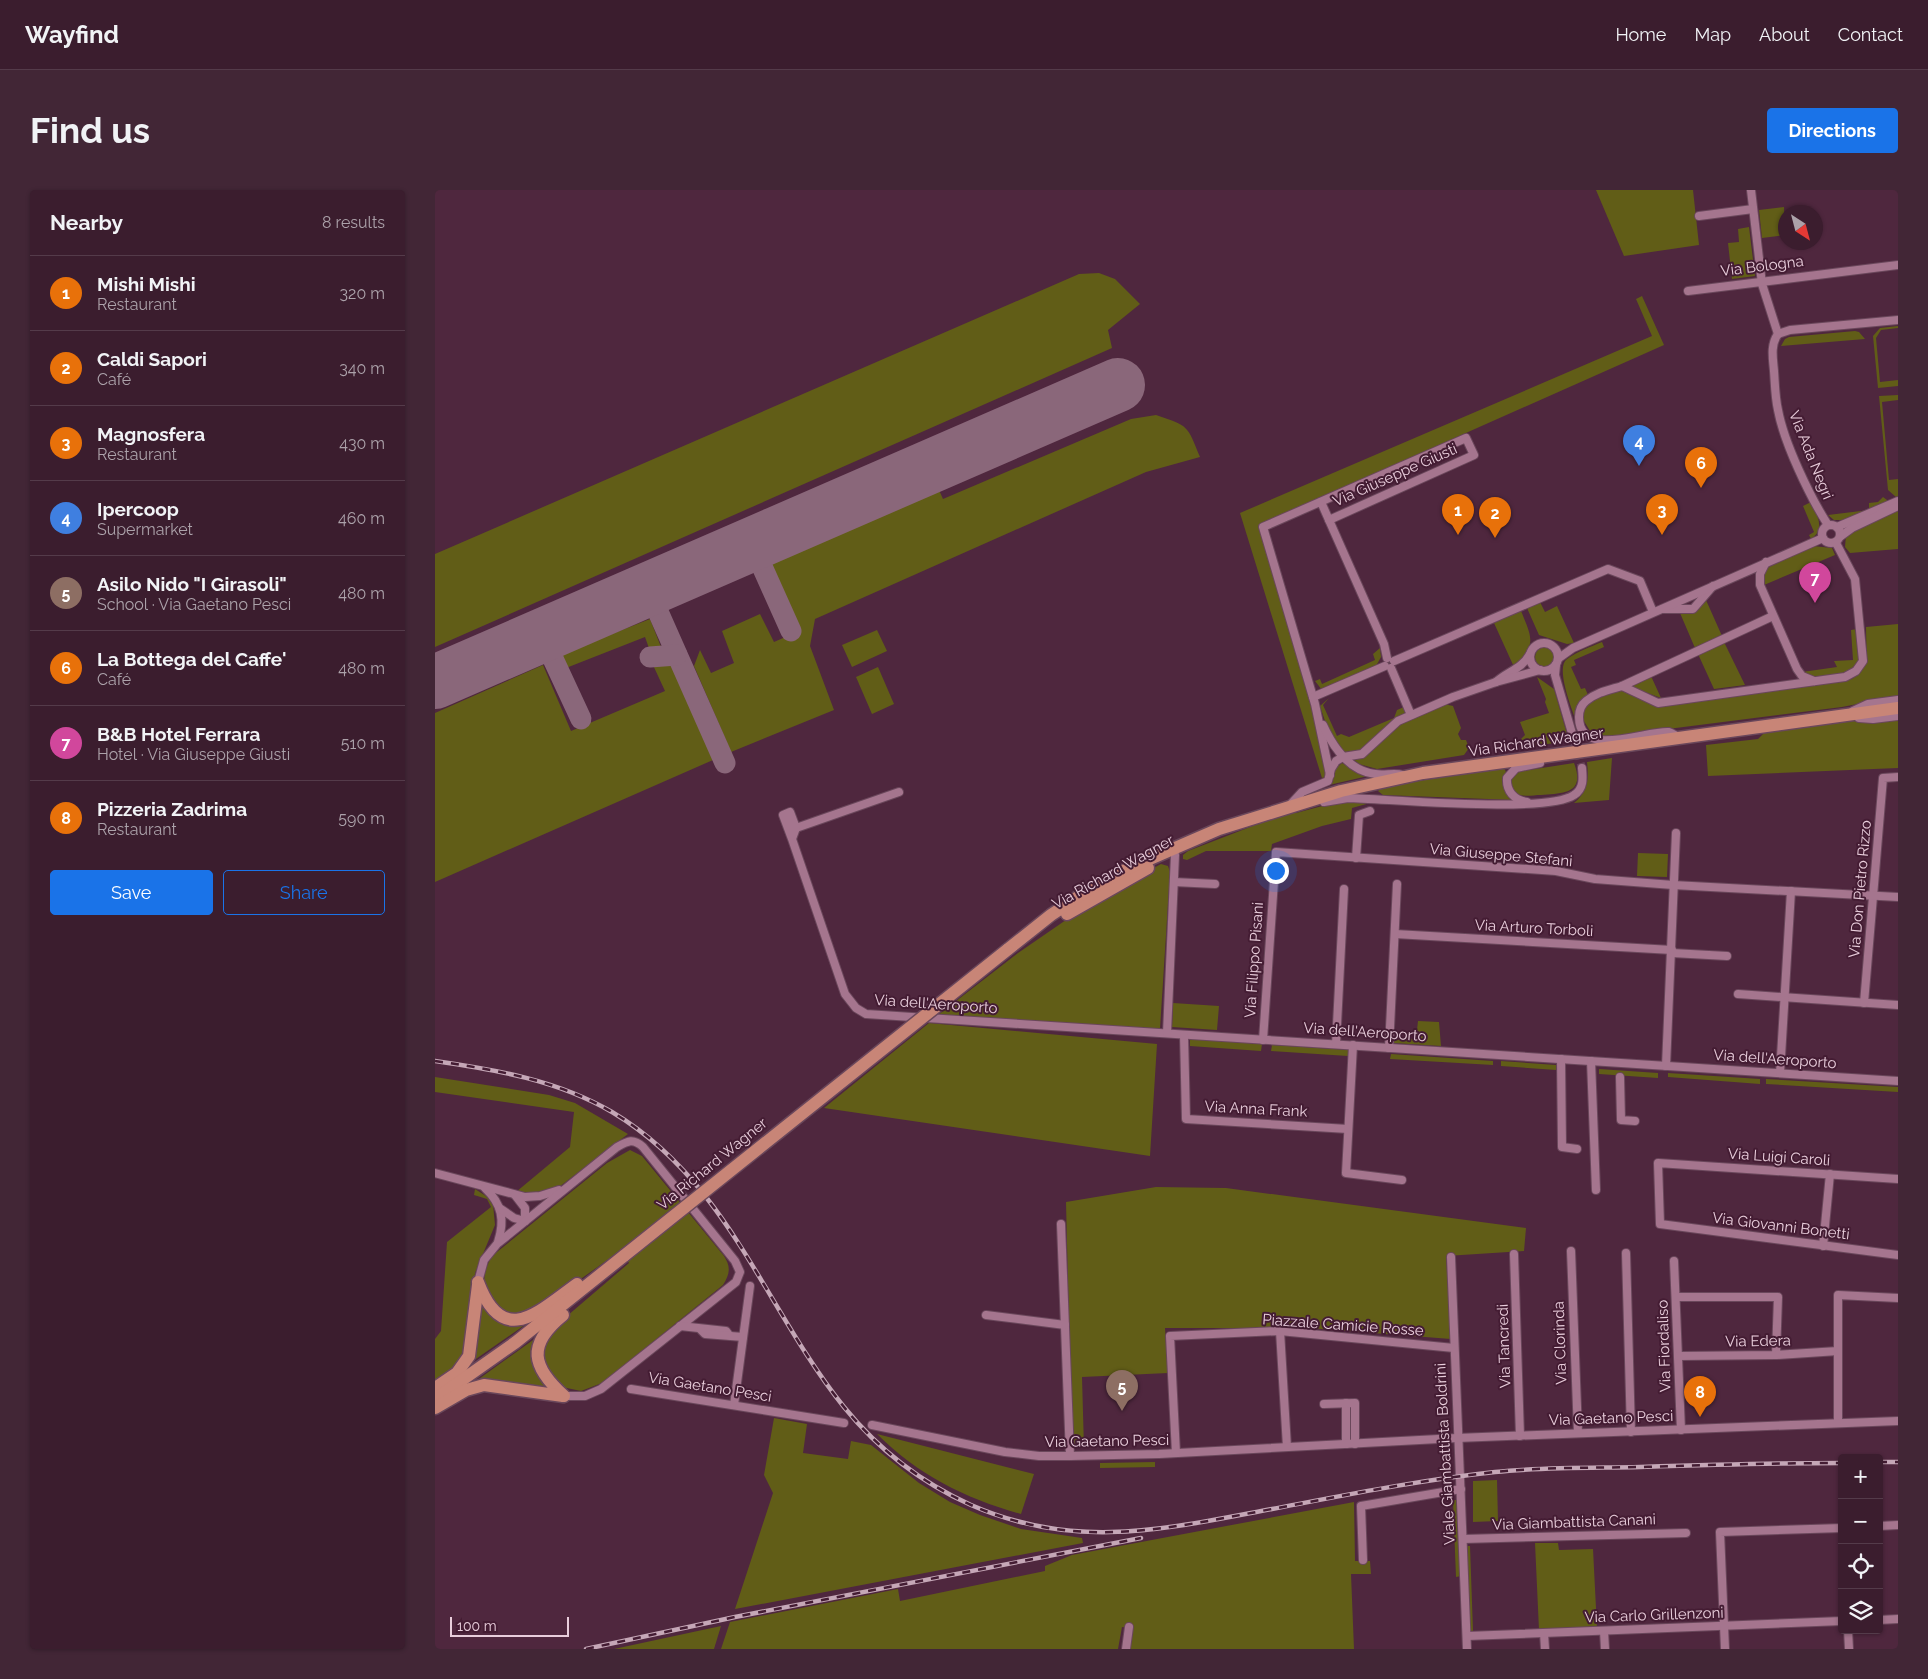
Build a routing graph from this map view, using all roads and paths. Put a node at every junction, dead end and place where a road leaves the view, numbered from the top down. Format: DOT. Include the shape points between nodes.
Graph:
graph roads {
  1 [pos="1751,190"];
  2 [pos="1753,210"];
  3 [pos="1699,216"];
  4 [pos="1898,266"];
  5 [pos="1761,281"];
  6 [pos="1689,291"];
  7 [pos="1898,320"];
  8 [pos="1778,334"];
  9 [pos="1898,501"];
  10 [pos="1321,502"];
  11 [pos="1898,506"];
  12 [pos="1329,520"];
  13 [pos="1833,526"];
  14 [pos="1841,536"];
  15 [pos="1823,538"];
  16 [pos="1836,543"];
  17 [pos="1766,562"];
  18 [pos="1716,583"];
  19 [pos="1653,612"];
  20 [pos="1773,616"];
  21 [pos="1553,646"];
  22 [pos="1573,648"];
  23 [pos="1531,654"];
  24 [pos="1557,662"];
  25 [pos="1389,663"];
  26 [pos="1541,671"];
  27 [pos="1816,681"];
  28 [pos="1496,682"];
  29 [pos="1621,686"];
  30 [pos="1559,688"];
  31 [pos="1314,700"];
  32 [pos="1898,701"];
  33 [pos="1898,708"];
  34 [pos="1411,715"];
  35 [pos="1845,715"];
  36 [pos="1898,715"];
  37 [pos="1681,738"];
  38 [pos="1574,740"];
  39 [pos="1569,753"];
  40 [pos="1343,757"];
  41 [pos="1582,768"];
  42 [pos="1330,775"];
  43 [pos="1409,776"];
  44 [pos="1898,777"];
  45 [pos="899,792"];
  46 [pos="1539,804"];
  47 [pos="1284,808"];
  48 [pos="1370,811"];
  49 [pos="1235,825"];
  50 [pos="796,828"];
  51 [pos="1676,833"];
  52 [pos="792,839"];
  53 [pos="1275,852"];
  54 [pos="1175,855"];
  55 [pos="1356,858"];
  56 [pos="1174,882"];
  57 [pos="1215,884"];
  58 [pos="1397,884"];
  59 [pos="1673,885"];
  60 [pos="1344,889"];
  61 [pos="1791,891"];
  62 [pos="1873,895"];
  63 [pos="1898,897"];
  64 [pos="1395,934"];
  65 [pos="1007,950"];
  66 [pos="1672,951"];
  67 [pos="1727,956"];
  68 [pos="1738,994"];
  69 [pos="1784,997"];
  70 [pos="1864,1003"];
  71 [pos="1898,1005"];
  72 [pos="1167,1034"];
  73 [pos="1184,1034"];
  74 [pos="1263,1040"];
  75 [pos="1336,1044"];
  76 [pos="1353,1046"];
  77 [pos="1389,1048"];
  78 [pos="1561,1059"];
  79 [pos="1591,1061"];
  80 [pos="1666,1066"];
  81 [pos="1780,1073"];
  82 [pos="1620,1077"];
  83 [pos="1898,1081"];
  84 [pos="1635,1121"];
  85 [pos="1349,1129"];
  86 [pos="1577,1149"];
  87 [pos="435,1173"];
  88 [pos="1829,1174"];
  89 [pos="1898,1179"];
  90 [pos="1402,1180"];
  91 [pos="570,1185"];
  92 [pos="485,1188"];
  93 [pos="1596,1190"];
  94 [pos="515,1195"];
  95 [pos="501,1208"];
  96 [pos="525,1221"];
  97 [pos="1061,1224"];
  98 [pos="1659,1224"];
  99 [pos="497,1244"];
  100 [pos="1823,1246"];
  101 [pos="1571,1251"];
  102 [pos="1626,1253"];
  103 [pos="1514,1254"];
  104 [pos="625,1255"];
  105 [pos="1898,1255"];
  106 [pos="1451,1257"];
  107 [pos="1673,1261"];
  108 [pos="478,1282"];
  109 [pos="750,1286"];
  110 [pos="1676,1298"];
  111 [pos="1898,1298"];
  112 [pos="986,1316"];
  113 [pos="1065,1325"];
  114 [pos="680,1326"];
  115 [pos="1280,1331"];
  116 [pos="743,1337"];
  117 [pos="1454,1348"];
  118 [pos="1838,1351"];
  119 [pos="1776,1355"];
  120 [pos="1679,1356"];
  121 [pos="435,1388"];
  122 [pos="631,1389"];
  123 [pos="564,1396"];
  124 [pos="435,1399"];
  125 [pos="1345,1403"];
  126 [pos="1324,1404"];
  127 [pos="734,1405"];
  128 [pos="435,1408"];
  129 [pos="1898,1421"];
  130 [pos="844,1423"];
  131 [pos="1838,1423"];
  132 [pos="872,1425"];
  133 [pos="1681,1430"];
  134 [pos="1631,1432"];
  135 [pos="1578,1434"];
  136 [pos="1520,1436"];
  137 [pos="1457,1438"];
  138 [pos="1346,1444"];
  139 [pos="1355,1444"];
  140 [pos="1287,1447"];
  141 [pos="1176,1453"];
  142 [pos="1070,1456"];
  143 [pos="1461,1489"];
  144 [pos="1898,1525"];
  145 [pos="1883,1526"];
  146 [pos="1838,1528"];
  147 [pos="1686,1533"];
  148 [pos="1463,1539"];
  149 [pos="1363,1560"];
  150 [pos="1898,1619"];
  151 [pos="1883,1620"];
  152 [pos="1838,1621"];
  153 [pos="1724,1626"];
  154 [pos="1129,1627"];
  155 [pos="1604,1631"];
  156 [pos="1544,1633"];
  157 [pos="1848,1634"];
  158 [pos="1467,1636"];
  159 [pos="1126,1649"];
  160 [pos="1467,1649"];
  161 [pos="1545,1649"];
  162 [pos="1605,1649"];
  163 [pos="1725,1649"];
  164 [pos="1849,1649"];
  1 -- 2 [label="street"];
  2 -- 3 [label="street"];
  2 -- 5 [label="street"];
  4 -- 5 [label="street, Via Bologna"];
  5 -- 6 [label="street, Via Bologna"];
  5 -- 8 [label="street"];
  7 -- 8 [label="street" via="1790,330"];
  8 -- 13 [label="street, Via Ada Negri" via="1773,351 1778,411 1791,449 1819,510"];
  9 -- 13 [label="street"];
  10 -- 12 [label="street, Via Giuseppe Giusti"];
  10 -- 12 [label="street, Via Giuseppe Giusti" via="1466,438 1474,455"];
  10 -- 31 [label="street, Via Giuseppe Giusti" via="1263,527"];
  11 -- 14 [label="street"];
  12 -- 25 [label="street, Via Giuseppe Giusti"];
  13 -- 14 [label="street"];
  13 -- 15 [label="street" via="1823,531"];
  14 -- 16 [label="street"];
  15 -- 16 [label="street" via="1829,544"];
  15 -- 17 [label="street"];
  16 -- 27 [label="street" via="1855,579 1863,660 1859,668 1845,677"];
  17 -- 18 [label="street"];
  17 -- 20 [label="street" via="1760,574 1760,585"];
  18 -- 19 [label="street"];
  18 -- 19 [label="street" via="1693,609 1669,608"];
  19 -- 22 [label="street"];
  19 -- 25 [label="street" via="1640,581 1608,569"];
  20 -- 27 [label="street" via="1799,673"];
  20 -- 29 [label="street"];
  21 -- 22 [label="street"];
  21 -- 23 [label="street" via="1538,644"];
  21 -- 24 [label="street" via="1558,652"];
  22 -- 24 [label="street"];
  23 -- 26 [label="street" via="1533,665"];
  23 -- 28 [label="street" via="1521,667"];
  24 -- 26 [label="street" via="1550,670"];
  24 -- 30 [label="street" via="1555,675"];
  25 -- 31 [label="street"];
  25 -- 34 [label="street, Via Giuseppe Giusti"];
  26 -- 28 [label="street"];
  26 -- 30 [label="street" via="1553,678"];
  27 -- 29 [label="street" via="1658,702"];
  28 -- 34 [label="street"];
  29 -- 37 [label="street" via="1600,692 1582,705 1579,721 1587,736 1601,741 1669,732"];
  30 -- 38 [label="street"];
  31 -- 40 [label="street, Via Giuseppe Giusti" via="1332,744"];
  31 -- 42 [label="street, Via Giuseppe Giusti"];
  32 -- 35 [label="street" via="1868,705"];
  33 -- 35 [label="main road, Via Richard Wagner"];
  34 -- 40 [label="street" via="1399,720 1362,754"];
  35 -- 36 [label="street, Via Richard Wagner" via="1873,718"];
  35 -- 37 [label="main road, Via Richard Wagner"];
  37 -- 39 [label="main road, Via Richard Wagner"];
  39 -- 43 [label="main road, Via Richard Wagner"];
  39 -- 46 [label="street" via="1557,761 1516,768 1507,778 1513,797"];
  40 -- 42 [label="street" via="1333,764"];
  40 -- 43 [label="street, Via Giuseppe Giusti" via="1355,766 1376,774"];
  41 -- 46 [label="street" via="1582,785 1575,795"];
  42 -- 47 [label="street" via="1325,784 1303,792"];
  43 -- 47 [label="main road, Via Richard Wagner"];
  44 -- 62 [label="street, Via Don Pietro Rizzo" via="1883,778"];
  45 -- 50 [label="street"];
  46 -- 47 [label="street" via="1348,798 1302,809"];
  47 -- 49 [label="main road, Via Richard Wagner"];
  48 -- 55 [label="street" via="1359,815"];
  49 -- 54 [label="main road, Via Richard Wagner"];
  49 -- 65 [label="main road, Via Richard Wagner" via="1195,838 1107,880 1051,915"];
  50 -- 52 [label="street"];
  50 -- 52 [label="street, Via dell'Aeroporto" via="790,812 783,815"];
  51 -- 59 [label="street"];
  52 -- 72 [label="street, Via dell'Aeroporto" via="842,986 850,1002 861,1012"];
  53 -- 55 [label="street, Via Giuseppe Stefani"];
  53 -- 74 [label="street, Via Filippo Pisani"];
  54 -- 56 [label="street"];
  54 -- 65 [label="main road, Via Richard Wagner" via="1103,892"];
  55 -- 59 [label="street, Via Giuseppe Stefani" via="1556,871"];
  56 -- 57 [label="street"];
  56 -- 72 [label="street"];
  58 -- 64 [label="street"];
  59 -- 61 [label="street, Via Giuseppe Stefani"];
  59 -- 66 [label="street"];
  60 -- 75 [label="street"];
  61 -- 62 [label="street, Via Giuseppe Stefani"];
  61 -- 69 [label="street"];
  62 -- 63 [label="street, Via Giuseppe Stefani"];
  62 -- 70 [label="street, Via Don Pietro Rizzo"];
  64 -- 66 [label="street, Via Arturo Torboli"];
  64 -- 77 [label="street"];
  65 -- 104 [label="main road, Via Richard Wagner, bridge"];
  66 -- 67 [label="street, Via Arturo Torboli"];
  66 -- 80 [label="street"];
  68 -- 69 [label="street"];
  69 -- 70 [label="street"];
  69 -- 81 [label="street"];
  70 -- 71 [label="street"];
  72 -- 73 [label="street, Via dell'Aeroporto"];
  73 -- 74 [label="street, Via dell'Aeroporto"];
  73 -- 85 [label="street, Via Anna Frank" via="1186,1119"];
  74 -- 75 [label="street, Via dell'Aeroporto"];
  75 -- 76 [label="street, Via dell'Aeroporto"];
  76 -- 77 [label="street, Via dell'Aeroporto"];
  76 -- 85 [label="street"];
  77 -- 78 [label="street, Via dell'Aeroporto"];
  78 -- 79 [label="street, Via dell'Aeroporto"];
  78 -- 86 [label="street" via="1562,1148"];
  79 -- 80 [label="street, Via dell'Aeroporto"];
  79 -- 93 [label="street"];
  80 -- 81 [label="street, Via dell'Aeroporto"];
  81 -- 83 [label="street, Via dell'Aeroporto"];
  82 -- 84 [label="street" via="1621,1120"];
  85 -- 90 [label="street" via="1346,1173"];
  87 -- 92 [label="street"];
  88 -- 89 [label="street, Via Luigi Caroli"];
  88 -- 98 [label="street, Via Luigi Caroli" via="1658,1163"];
  88 -- 100 [label="street"];
  91 -- 94 [label="street" via="540,1196"];
  91 -- 96 [label="street"];
  91 -- 114 [label="street" via="617,1147 634,1140 735,1261 740,1272 736,1282"];
  92 -- 94 [label="street"];
  92 -- 95 [label="street"];
  94 -- 96 [label="street" via="525,1208"];
  95 -- 96 [label="street" via="514,1218"];
  95 -- 99 [label="street" via="502,1224"];
  96 -- 99 [label="street"];
  97 -- 113 [label="street"];
  98 -- 100 [label="street, Via Giovanni Bonetti"];
  99 -- 108 [label="street" via="484,1260"];
  100 -- 105 [label="street, Via Giovanni Bonetti"];
  101 -- 135 [label="street, Via Clorinda"];
  102 -- 134 [label="street"];
  103 -- 136 [label="street, Via Tancredi"];
  104 -- 108 [label="main road" via="599,1268 538,1313 523,1320 510,1320 496,1313 489,1306"];
  104 -- 123 [label="main road" via="612,1273 558,1319 542,1338 538,1353 541,1372"];
  104 -- 124 [label="main road, Via Richard Wagner" via="516,1342"];
  106 -- 117 [label="street, Viale Giambattista Boldrini"];
  107 -- 110 [label="street, Via Fiordaliso"];
  108 -- 121 [label="main road" via="469,1356 457,1373"];
  109 -- 116 [label="street"];
  110 -- 119 [label="street" via="1778,1297"];
  110 -- 120 [label="street, Via Fiordaliso"];
  111 -- 118 [label="street" via="1838,1295"];
  112 -- 113 [label="street"];
  113 -- 142 [label="street"];
  114 -- 116 [label="street" via="701,1330 705,1334"];
  114 -- 123 [label="street" via="598,1391 585,1396"];
  115 -- 117 [label="street, Piazzale Camicie Rosse"];
  115 -- 140 [label="street"];
  115 -- 141 [label="street, Piazzale Camicie Rosse" via="1170,1336"];
  116 -- 127 [label="street"];
  117 -- 137 [label="street, Viale Giambattista Boldrini"];
  118 -- 119 [label="street, Via Edera"];
  118 -- 131 [label="street"];
  119 -- 120 [label="street, Via Edera"];
  120 -- 133 [label="street, Via Fiordaliso"];
  122 -- 127 [label="street, Via Gaetano Pesci"];
  123 -- 128 [label="main road" via="484,1385 466,1390"];
  125 -- 126 [label="street"];
  125 -- 138 [label="street"];
  125 -- 139 [label="street" via="1355,1403"];
  127 -- 130 [label="street, Via Gaetano Pesci"];
  129 -- 131 [label="street, Via Gaetano Pesci"];
  131 -- 133 [label="street, Via Gaetano Pesci"];
  132 -- 142 [label="street, Via Gaetano Pesci" via="1005,1452"];
  133 -- 134 [label="street, Via Gaetano Pesci"];
  134 -- 135 [label="street, Via Gaetano Pesci"];
  135 -- 136 [label="street, Via Gaetano Pesci"];
  136 -- 137 [label="street, Via Gaetano Pesci"];
  137 -- 139 [label="street, Via Gaetano Pesci"];
  137 -- 143 [label="street, Viale Giambattista Boldrini"];
  138 -- 139 [label="street, Via Gaetano Pesci"];
  138 -- 140 [label="street, Via Gaetano Pesci"];
  140 -- 141 [label="street, Via Gaetano Pesci"];
  141 -- 142 [label="street, Via Gaetano Pesci"];
  143 -- 148 [label="street, Viale Giambattista Boldrini"];
  143 -- 149 [label="street" via="1361,1506"];
  144 -- 145 [label="street"];
  146 -- 153 [label="street" via="1720,1532"];
  147 -- 148 [label="street, Via Giambattista Canani"];
  148 -- 158 [label="street, Viale Giambattista Boldrini"];
  150 -- 151 [label="street"];
  152 -- 153 [label="street, Via Carlo Grillenzoni"];
  153 -- 155 [label="street, Via Carlo Grillenzoni"];
  153 -- 163 [label="street"];
  154 -- 159 [label="street"];
  155 -- 156 [label="street, Via Carlo Grillenzoni"];
  155 -- 162 [label="street"];
  156 -- 158 [label="street, Via Carlo Grillenzoni"];
  156 -- 161 [label="street"];
  157 -- 164 [label="street"];
  158 -- 160 [label="street, Viale Giambattista Boldrini"];
}
